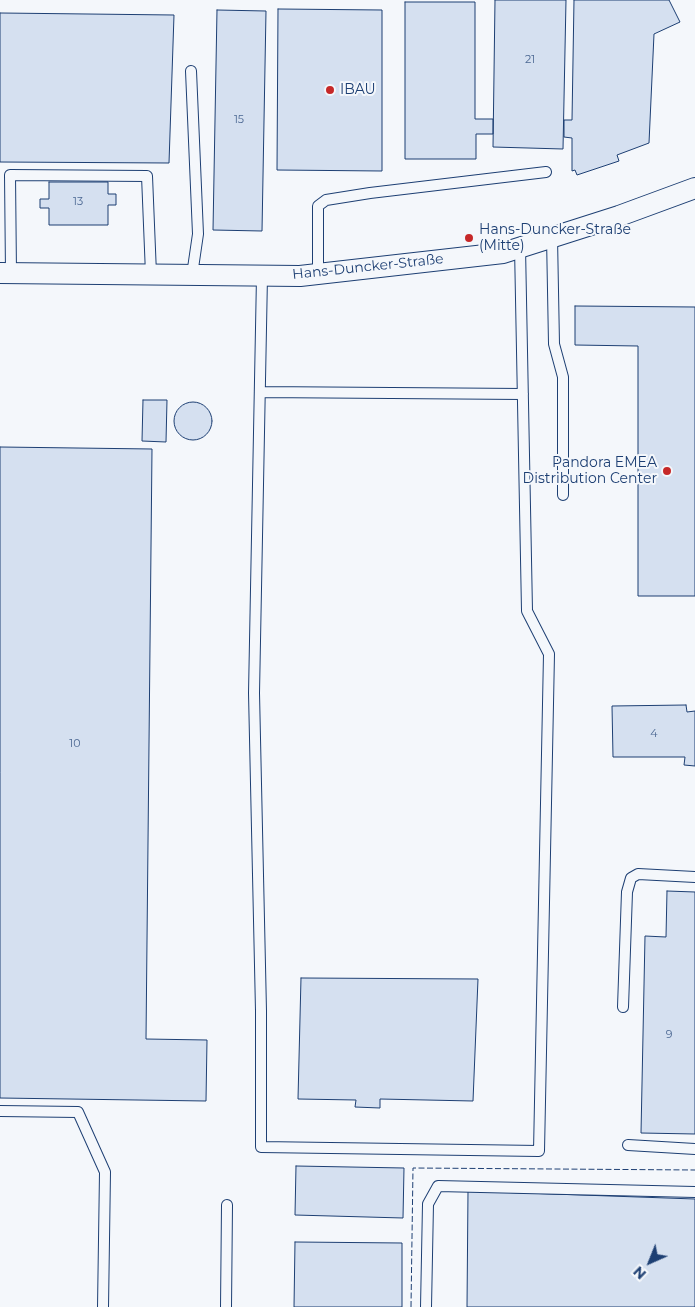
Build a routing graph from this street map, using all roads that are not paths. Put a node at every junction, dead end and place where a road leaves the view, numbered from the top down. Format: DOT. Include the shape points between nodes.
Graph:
graph roads {
  1 [pos="191,71"];
  2 [pos="546,172"];
  3 [pos="695,188"];
  4 [pos="552,237"];
  5 [pos="520,248"];
  6 [pos="6,273"];
  7 [pos="151,274"];
  8 [pos="318,274"];
  9 [pos="192,275"];
  10 [pos="262,276"];
  11 [pos="260,392"];
  12 [pos="523,394"];
  13 [pos="563,496"];
  14 [pos="695,877"];
  15 [pos="622,1007"];
  16 [pos="0,1112"];
  17 [pos="628,1145"];
  18 [pos="695,1149"];
  19 [pos="695,1192"];
  20 [pos="227,1205"];
  21 [pos="103,1307"];
  22 [pos="226,1307"];
  23 [pos="426,1307"];
  1 -- 9 [label="lane" via="198,234"];
  2 -- 8 [label="lane" via="326,200 318,206"];
  3 -- 4 [label="street, Hans-Duncker-Straße"];
  4 -- 5 [label="street, Hans-Duncker-Straße"];
  4 -- 13 [label="lane" via="554,344 562,368 563,384"];
  5 -- 8 [label="street, Hans-Duncker-Straße" via="503,253"];
  5 -- 12 [label="lane"];
  6 -- 7 [label="street, Hans-Duncker-Straße"];
  6 -- 7 [label="lane" via="10,175 147,176"];
  7 -- 9 [label="street, Hans-Duncker-Straße"];
  8 -- 10 [label="street, Hans-Duncker-Straße"];
  9 -- 10 [label="street, Hans-Duncker-Straße"];
  10 -- 11 [label="lane"];
  11 -- 12 [label="lane"];
  11 -- 12 [label="lane" via="254,693 261,1001 260,1147 539,1151 549,654 527,611"];
  14 -- 15 [label="lane" via="638,874 631,878 627,892"];
  16 -- 21 [label="lane" via="78,1112 105,1172"];
  17 -- 18 [label="lane"];
  19 -- 23 [label="lane" via="438,1186 428,1204"];
  20 -- 22 [label="lane"];
}
